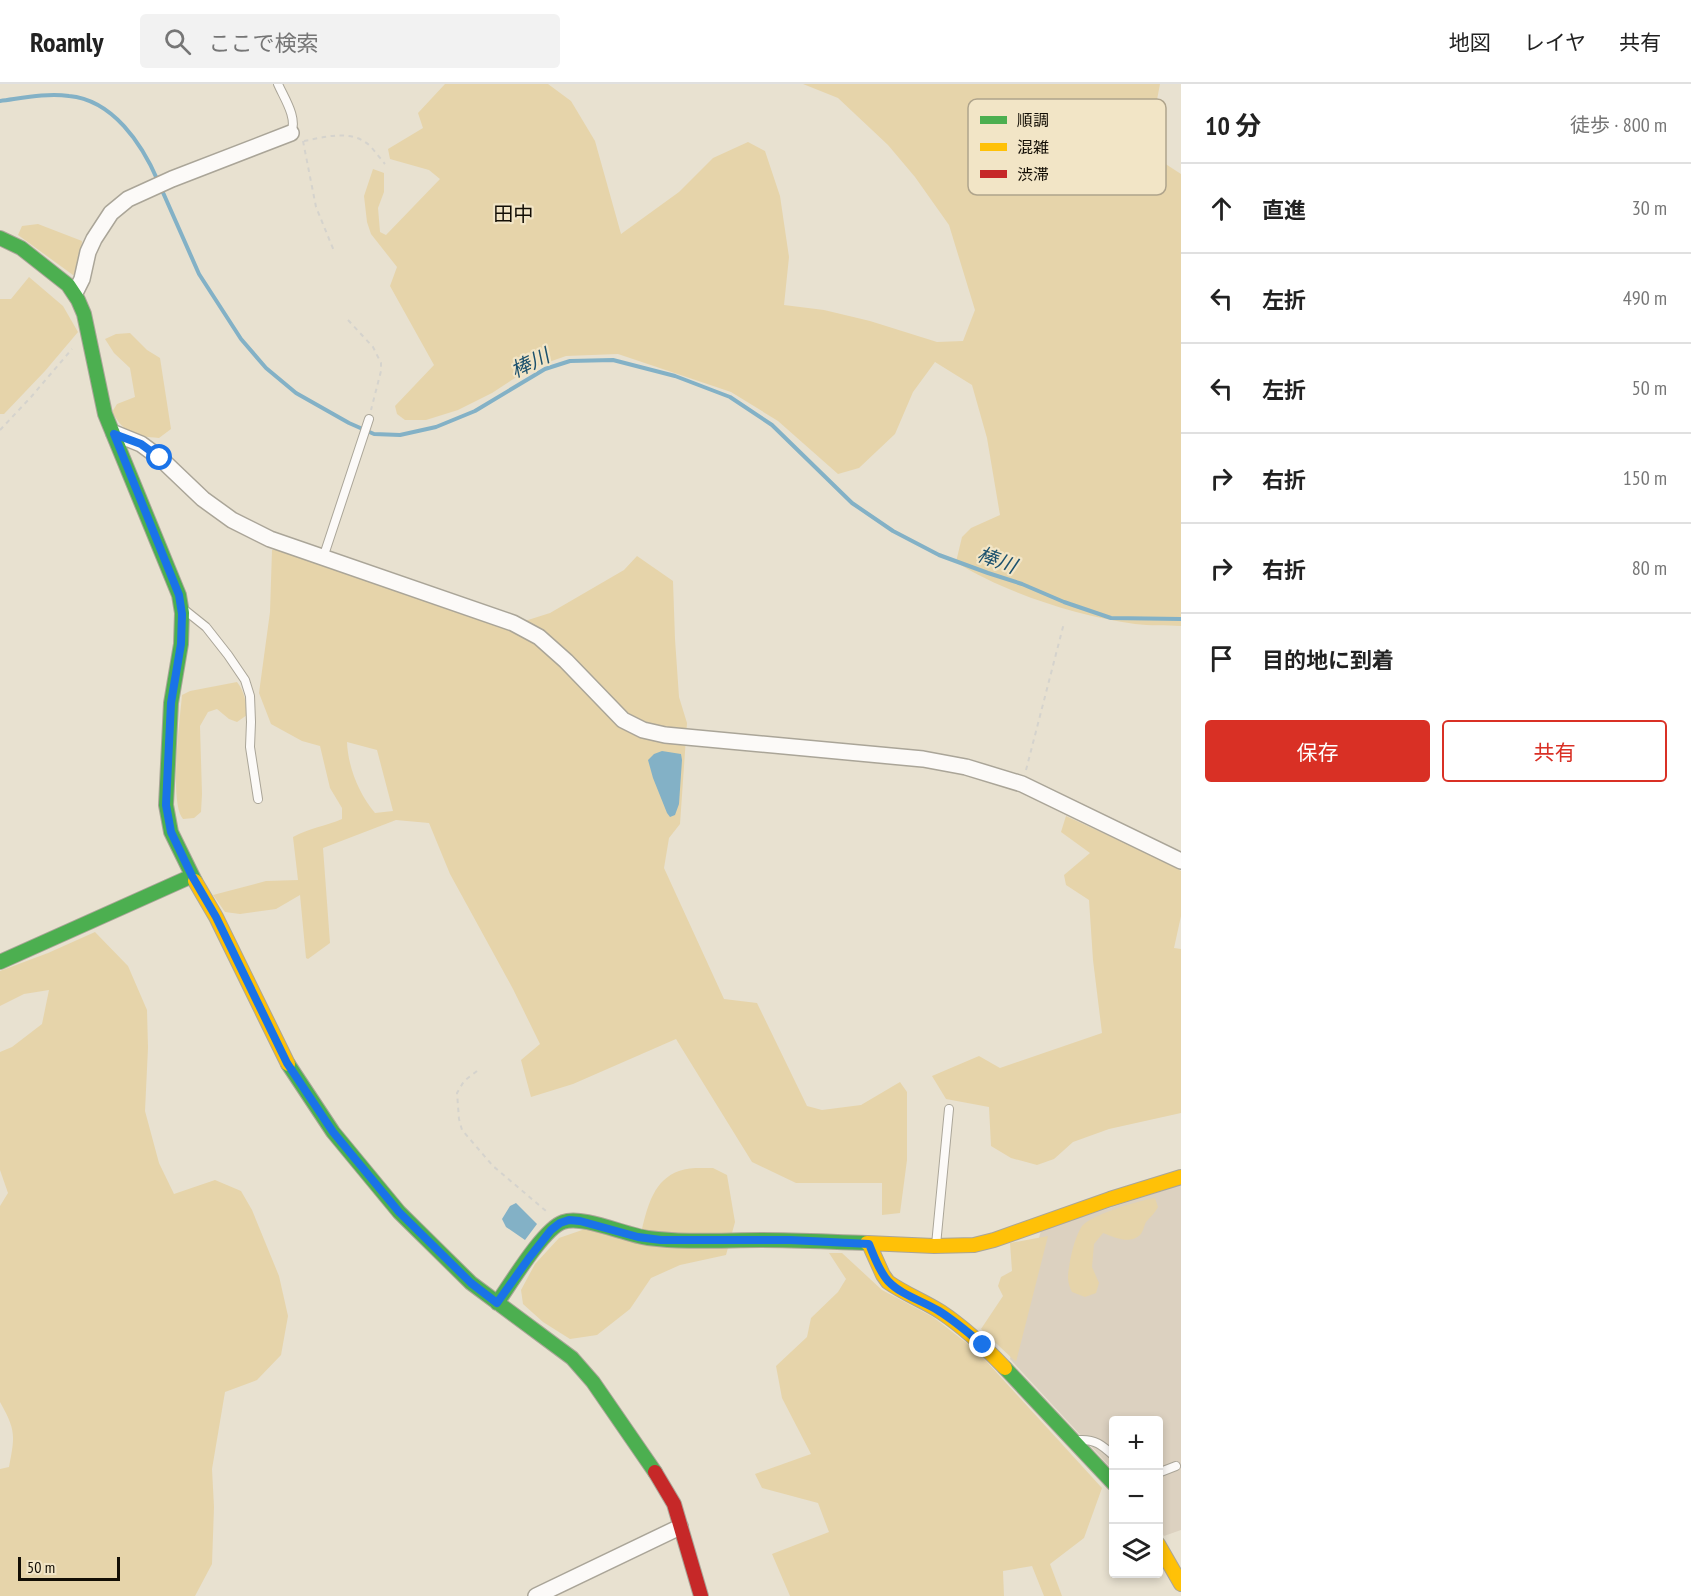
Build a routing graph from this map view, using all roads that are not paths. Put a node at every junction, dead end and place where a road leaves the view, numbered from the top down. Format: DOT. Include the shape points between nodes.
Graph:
graph roads {
  1 [pos="278,84"];
  2 [pos="297,137"];
  3 [pos="2,237"];
  4 [pos="75,293"];
  5 [pos="369,419"];
  6 [pos="114,434"];
  7 [pos="323,558"];
  8 [pos="180,607"];
  9 [pos="258,799"];
  10 [pos="1181,861"];
  11 [pos="192,876"];
  12 [pos="0,962"];
  13 [pos="949,1108"];
  14 [pos="1181,1177"];
  15 [pos="869,1244"];
  16 [pos="936,1246"];
  17 [pos="497,1303"];
  18 [pos="1074,1441"];
  19 [pos="1109,1452"];
  20 [pos="1176,1466"];
  21 [pos="1163,1471"];
  22 [pos="1109,1480"];
  23 [pos="680,1527"];
  24 [pos="1163,1553"];
  25 [pos="1181,1584"];
  26 [pos="536,1596"];
  27 [pos="701,1596"];
  1 -- 2 [label="lane"];
  2 -- 4 [label="street" via="172,179 128,199 111,213 94,239"];
  3 -- 4 [label="street"];
  4 -- 6 [label="street" via="84,314 101,398"];
  5 -- 7 [label="lane"];
  6 -- 7 [label="street" via="141,444 232,520"];
  6 -- 8 [label="street" via="179,595"];
  7 -- 10 [label="street" via="513,623 539,637 623,720 642,730 923,759 966,767 1022,784"];
  8 -- 9 [label="lane" via="206,627 245,680 250,696 250,747"];
  8 -- 11 [label="street" via="181,644 171,703 166,805 171,832"];
  11 -- 12 [label="street"];
  11 -- 17 [label="street" via="287,1063 333,1132 399,1212 471,1283"];
  13 -- 16 [label="lane"];
  14 -- 16 [label="street" via="994,1240 975,1245"];
  15 -- 16 [label="street"];
  15 -- 17 [label="street" via="661,1240 569,1220 551,1230"];
  15 -- 18 [label="street" via="888,1282 961,1326"];
  17 -- 23 [label="street" via="572,1358 593,1382 661,1481 674,1504"];
  18 -- 19 [label="lane" via="1090,1439"];
  18 -- 22 [label="street"];
  20 -- 21 [label="lane"];
  23 -- 26 [label="street"];
  23 -- 27 [label="street"];
  24 -- 25 [label="street"];
}
